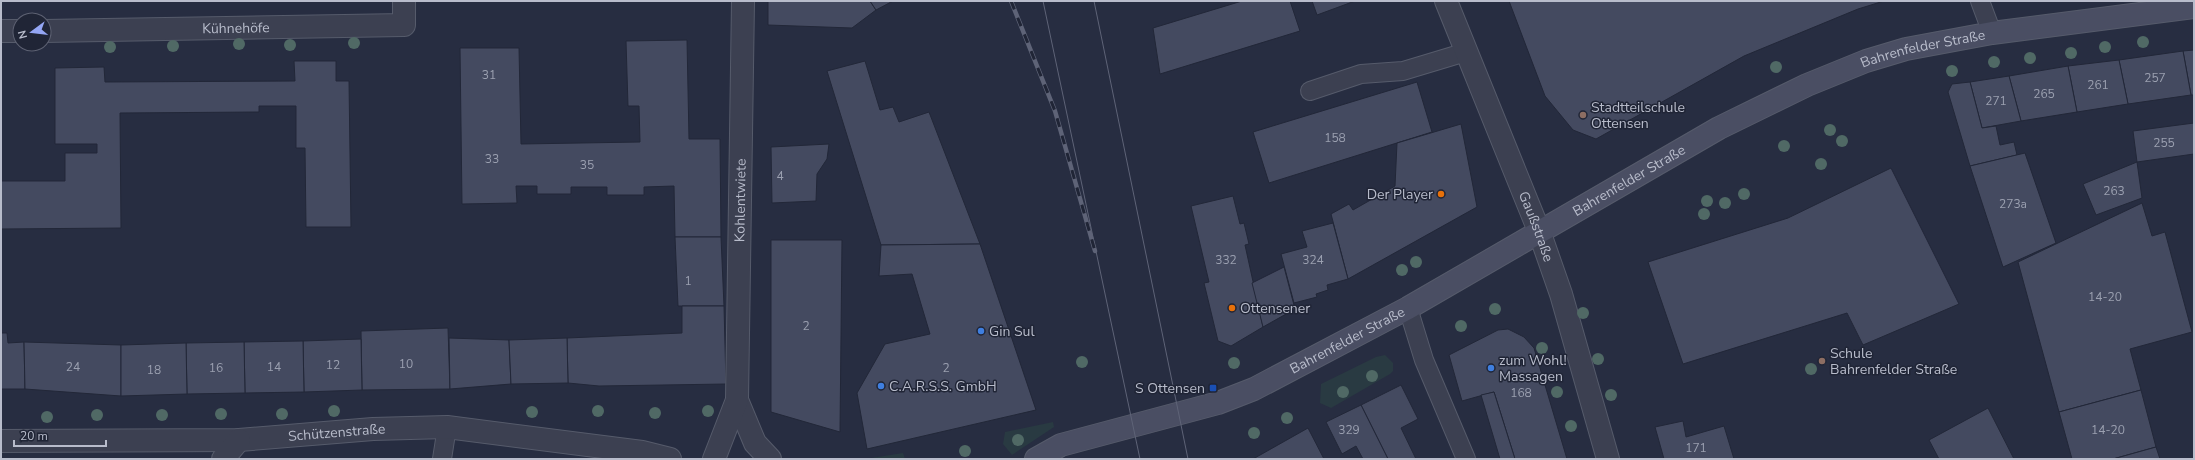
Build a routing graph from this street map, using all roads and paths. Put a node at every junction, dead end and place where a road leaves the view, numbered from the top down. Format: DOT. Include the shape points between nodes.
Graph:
graph roads {
  1 [pos="404,1"];
  2 [pos="743,1"];
  3 [pos="1446,1"];
  4 [pos="1980,1"];
  5 [pos="2194,8"];
  6 [pos="1,31"];
  7 [pos="12,31"];
  8 [pos="52,31"];
  9 [pos="1992,33"];
  10 [pos="1466,52"];
  11 [pos="1310,91"];
  12 [pos="1539,231"];
  13 [pos="1408,308"];
  14 [pos="736,400"];
  15 [pos="447,427"];
  16 [pos="1092,438"];
  17 [pos="239,440"];
  18 [pos="1,441"];
  19 [pos="223,459"];
  20 [pos="442,459"];
  21 [pos="670,459"];
  22 [pos="714,459"];
  23 [pos="770,459"];
  24 [pos="1036,459"];
  25 [pos="1074,459"];
  26 [pos="1466,459"];
  27 [pos="1608,459"];
  1 -- 8 [label="street, Kühnehöfe" via="404,25"];
  2 -- 14 [label="street, Kohlentwiete"];
  3 -- 10 [label="street, Gaußstraße"];
  4 -- 9 [label="lane"];
  5 -- 9 [label="street, Bahrenfelder Straße"];
  6 -- 7 [label="street"];
  9 -- 12 [label="street, Bahrenfelder Straße" via="1906,49 1866,61 1807,85 1719,128"];
  10 -- 11 [label="lane" via="1403,71 1361,74"];
  10 -- 12 [label="street, Gaußstraße"];
  12 -- 13 [label="street, Bahrenfelder Straße"];
  12 -- 27 [label="street, Gaußstraße" via="1561,294"];
  13 -- 16 [label="street, Bahrenfelder Straße" via="1254,389 1218,403"];
  13 -- 26 [label="lane" via="1424,360"];
  14 -- 22 [label="street, Kohlentwiete"];
  14 -- 23 [label="street, Kohlentwiete" via="755,443"];
  15 -- 17 [label="street, Schützenstraße" via="373,429"];
  15 -- 20 [label="lane"];
  15 -- 21 [label="street, Schützenstraße" via="642,452"];
  16 -- 24 [label="street, Bahrenfelder Straße" via="1061,445"];
  16 -- 25 [label="street"];
  17 -- 18 [label="street, Schützenstraße"];
  17 -- 19 [label="street"];
}
